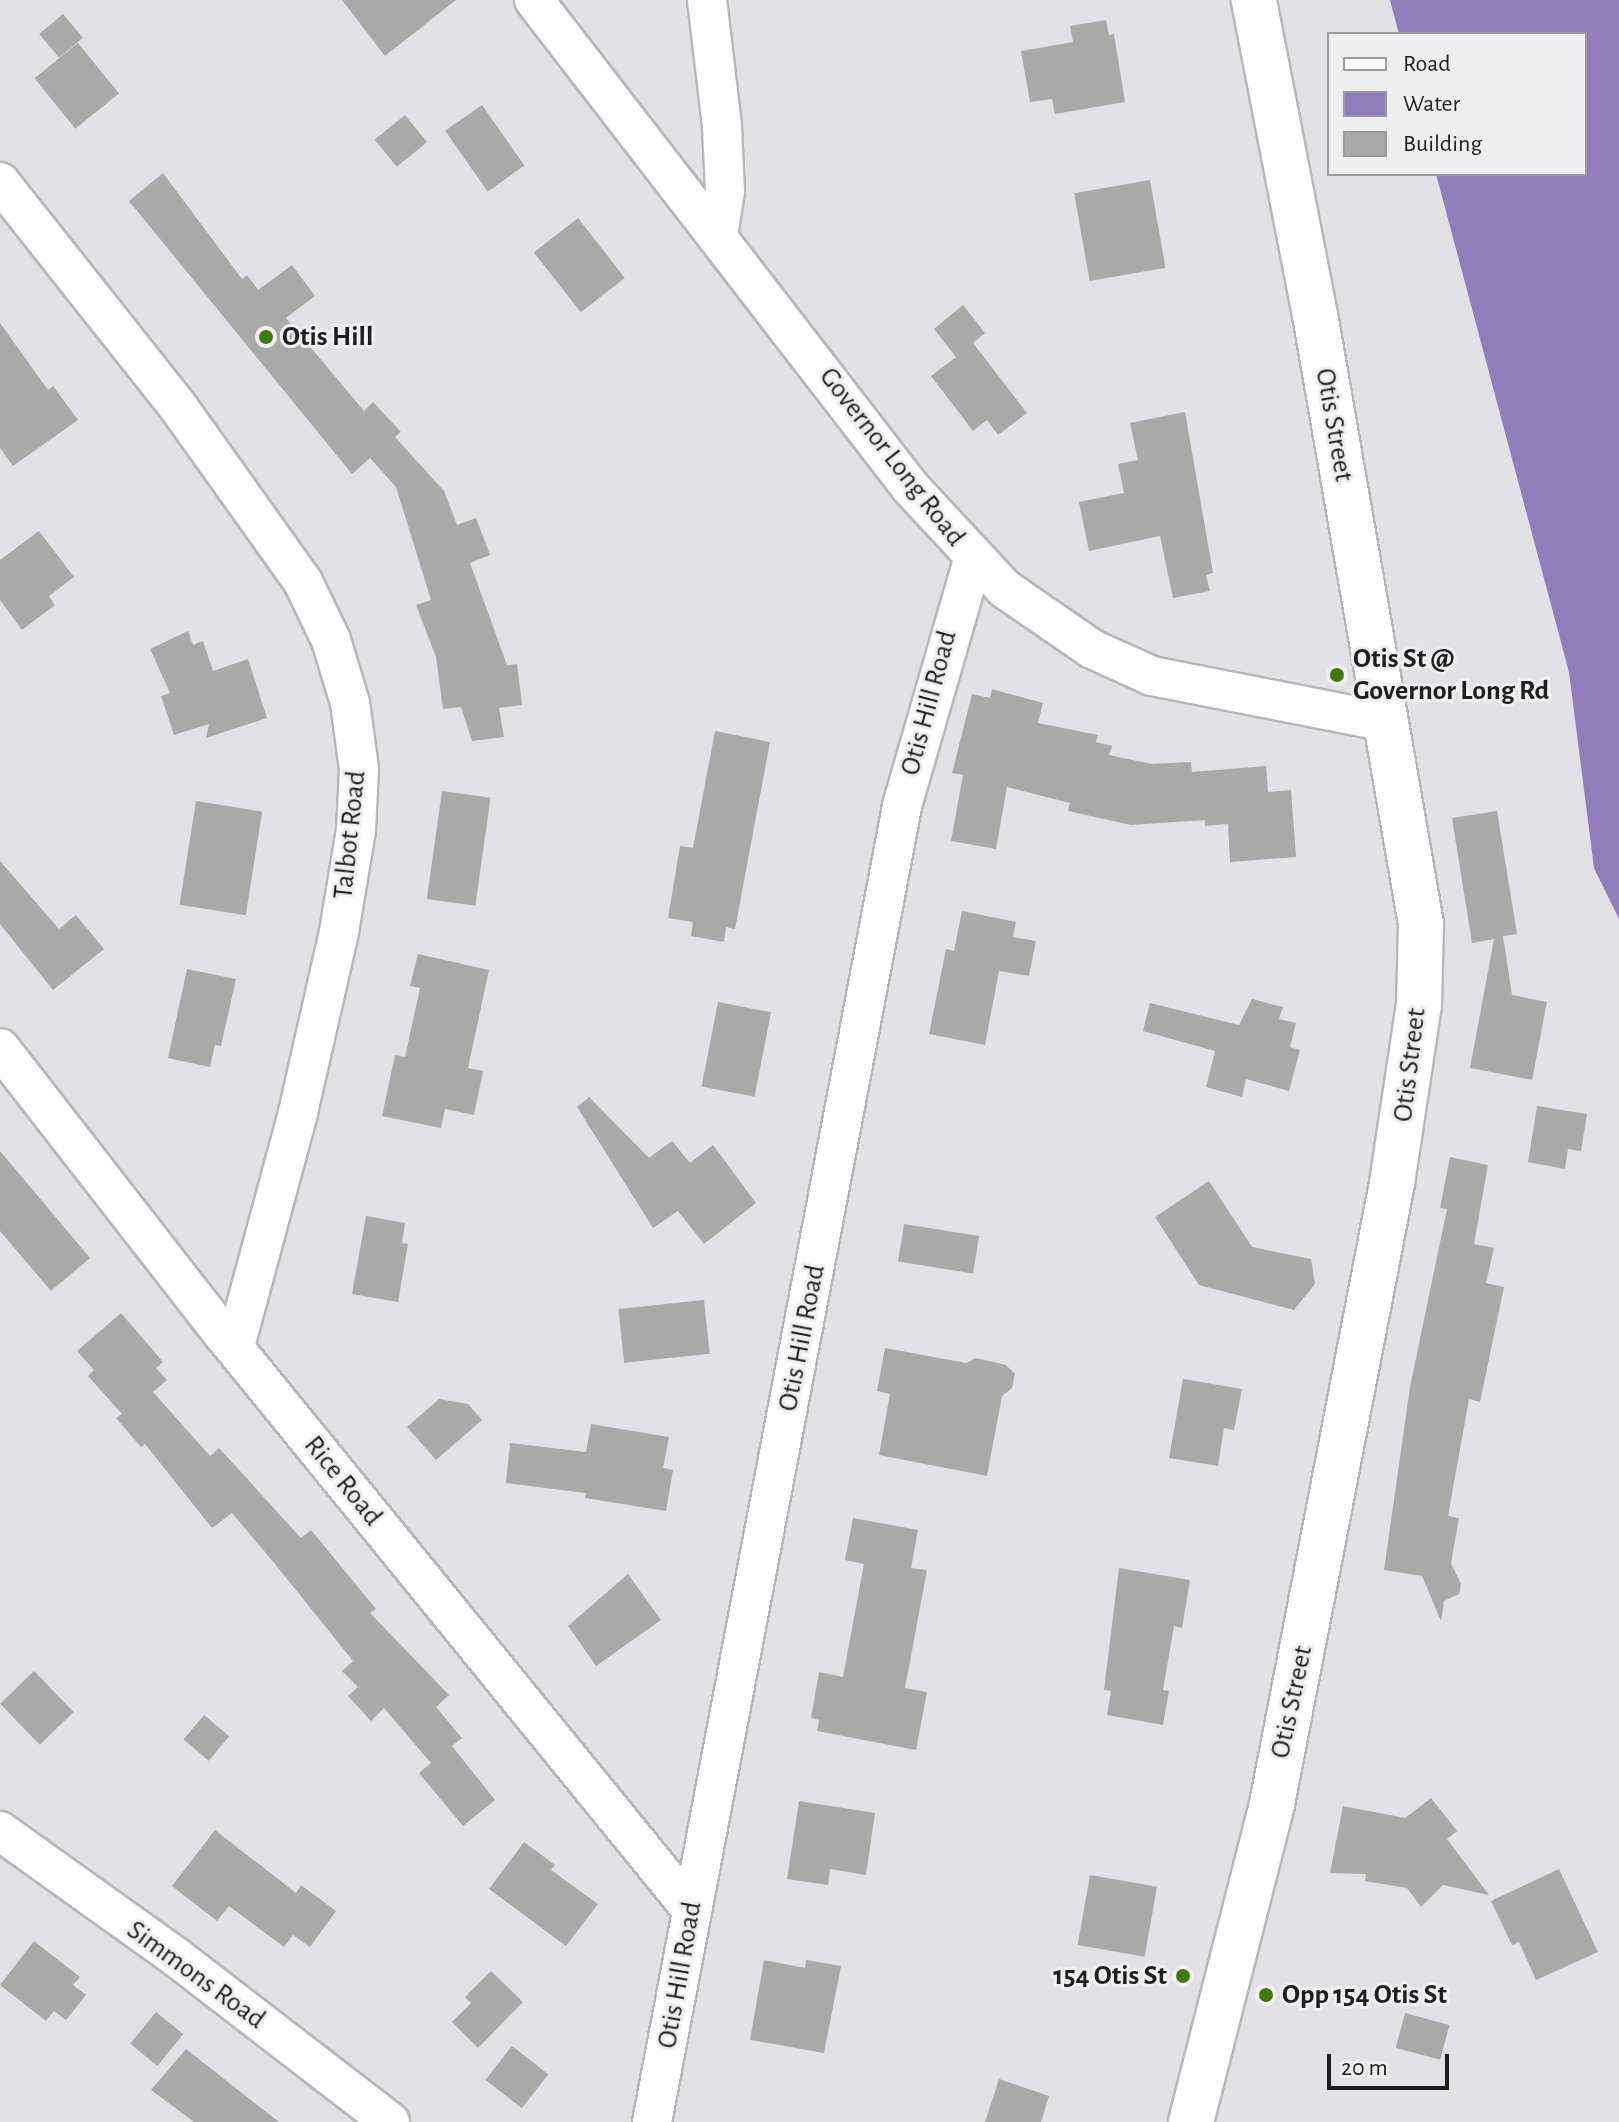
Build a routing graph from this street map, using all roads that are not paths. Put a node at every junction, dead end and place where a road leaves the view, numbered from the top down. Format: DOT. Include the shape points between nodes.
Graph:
graph roads {
  1 [pos="534,0"];
  2 [pos="707,0"];
  3 [pos="1254,0"];
  4 [pos="0,182"];
  5 [pos="718,235"];
  6 [pos="973,560"];
  7 [pos="1382,721"];
  8 [pos="0,1048"];
  9 [pos="235,1347"];
  10 [pos="0,1831"];
  11 [pos="692,1910"];
  12 [pos="390,2122"];
  13 [pos="652,2122"];
  14 [pos="1191,2122"];
  1 -- 5 [label="street, Governor Long Road"];
  2 -- 5 [label="street" via="722,126 725,191"];
  3 -- 7 [label="street, Otis Street" via="1318,330"];
  4 -- 9 [label="street, Talbot Road" via="179,408 303,582 331,640 350,703 359,769 356,830 339,932 298,1113"];
  5 -- 6 [label="street, Governor Long Road" via="911,488"];
  6 -- 7 [label="street, Governor Long Road" via="1052,625 1152,676"];
  6 -- 11 [label="street, Otis Hill Road" via="902,806"];
  7 -- 14 [label="street, Otis Street" via="1421,924 1412,1073 1272,1804"];
  8 -- 9 [label="street, Rice Road"];
  9 -- 11 [label="street, Rice Road"];
  10 -- 12 [label="street, Simmons Road" via="176,1957"];
  11 -- 13 [label="street, Otis Hill Road"];
}
